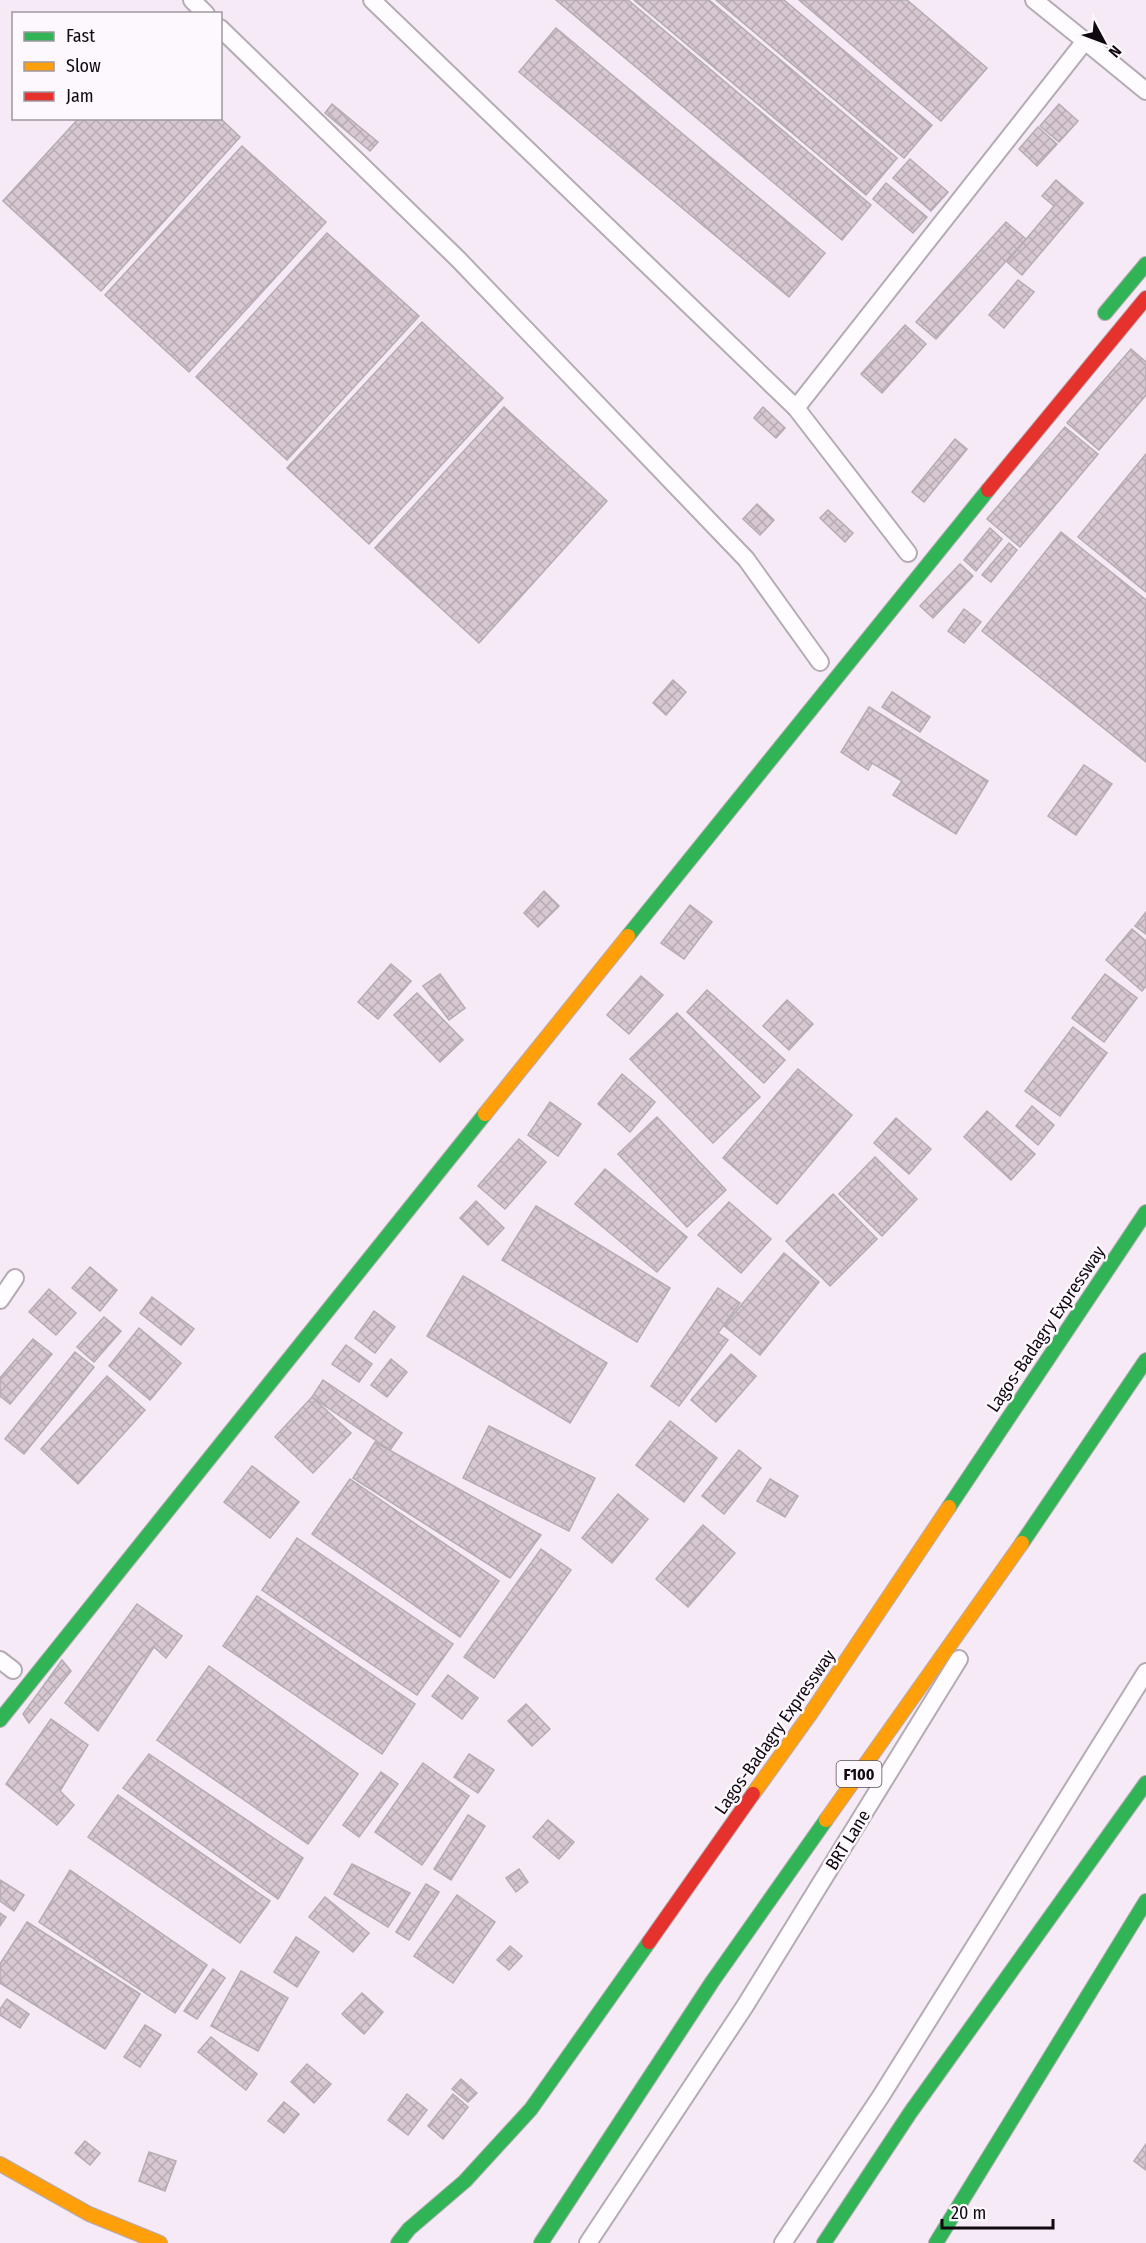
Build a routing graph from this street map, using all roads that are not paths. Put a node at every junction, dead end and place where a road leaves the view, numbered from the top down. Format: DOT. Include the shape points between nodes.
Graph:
graph roads {
  1 [pos="192,0"];
  2 [pos="372,0"];
  3 [pos="1034,0"];
  4 [pos="204,12"];
  5 [pos="222,30"];
  6 [pos="1085,41"];
  7 [pos="1146,91"];
  8 [pos="1146,264"];
  9 [pos="1146,298"];
  10 [pos="1094,327"];
  11 [pos="796,408"];
  12 [pos="908,553"];
  13 [pos="820,662"];
  14 [pos="1146,1212"];
  15 [pos="15,1278"];
  16 [pos="0,1300"];
  17 [pos="1146,1360"];
  18 [pos="1146,1376"];
  19 [pos="1146,1672"];
  20 [pos="0,1720"];
  21 [pos="1146,1783"];
  22 [pos="1146,1901"];
  23 [pos="0,2164"];
  24 [pos="88,2214"];
  25 [pos="107,2236"];
  26 [pos="393,2239"];
  27 [pos="160,2243"];
  28 [pos="541,2243"];
  29 [pos="588,2243"];
  30 [pos="783,2243"];
  31 [pos="824,2243"];
  32 [pos="936,2243"];
  1 -- 4 [label="lane"];
  2 -- 11 [label="lane"];
  3 -- 6 [label="lane"];
  5 -- 13 [label="lane" via="458,259 746,559"];
  6 -- 7 [label="lane"];
  6 -- 11 [label="lane"];
  8 -- 10 [label="main road"];
  9 -- 20 [label="main road" via="819,697"];
  11 -- 12 [label="lane"];
  14 -- 26 [label="main road, Lagos-Badagry Expressway" via="811,1713 531,2109 465,2181"];
  15 -- 16 [label="lane"];
  17 -- 28 [label="main road, F100" via="1006,1566 712,1982"];
  18 -- 29 [label="lane, BRT Lane" via="1010,1577 745,2006"];
  19 -- 30 [label="lane" via="881,2096"];
  21 -- 31 [label="main road" via="910,2113"];
  22 -- 32 [label="main road"];
  23 -- 24 [label="main road"];
  24 -- 25 [label="main road"];
  24 -- 27 [label="main road"];
}
